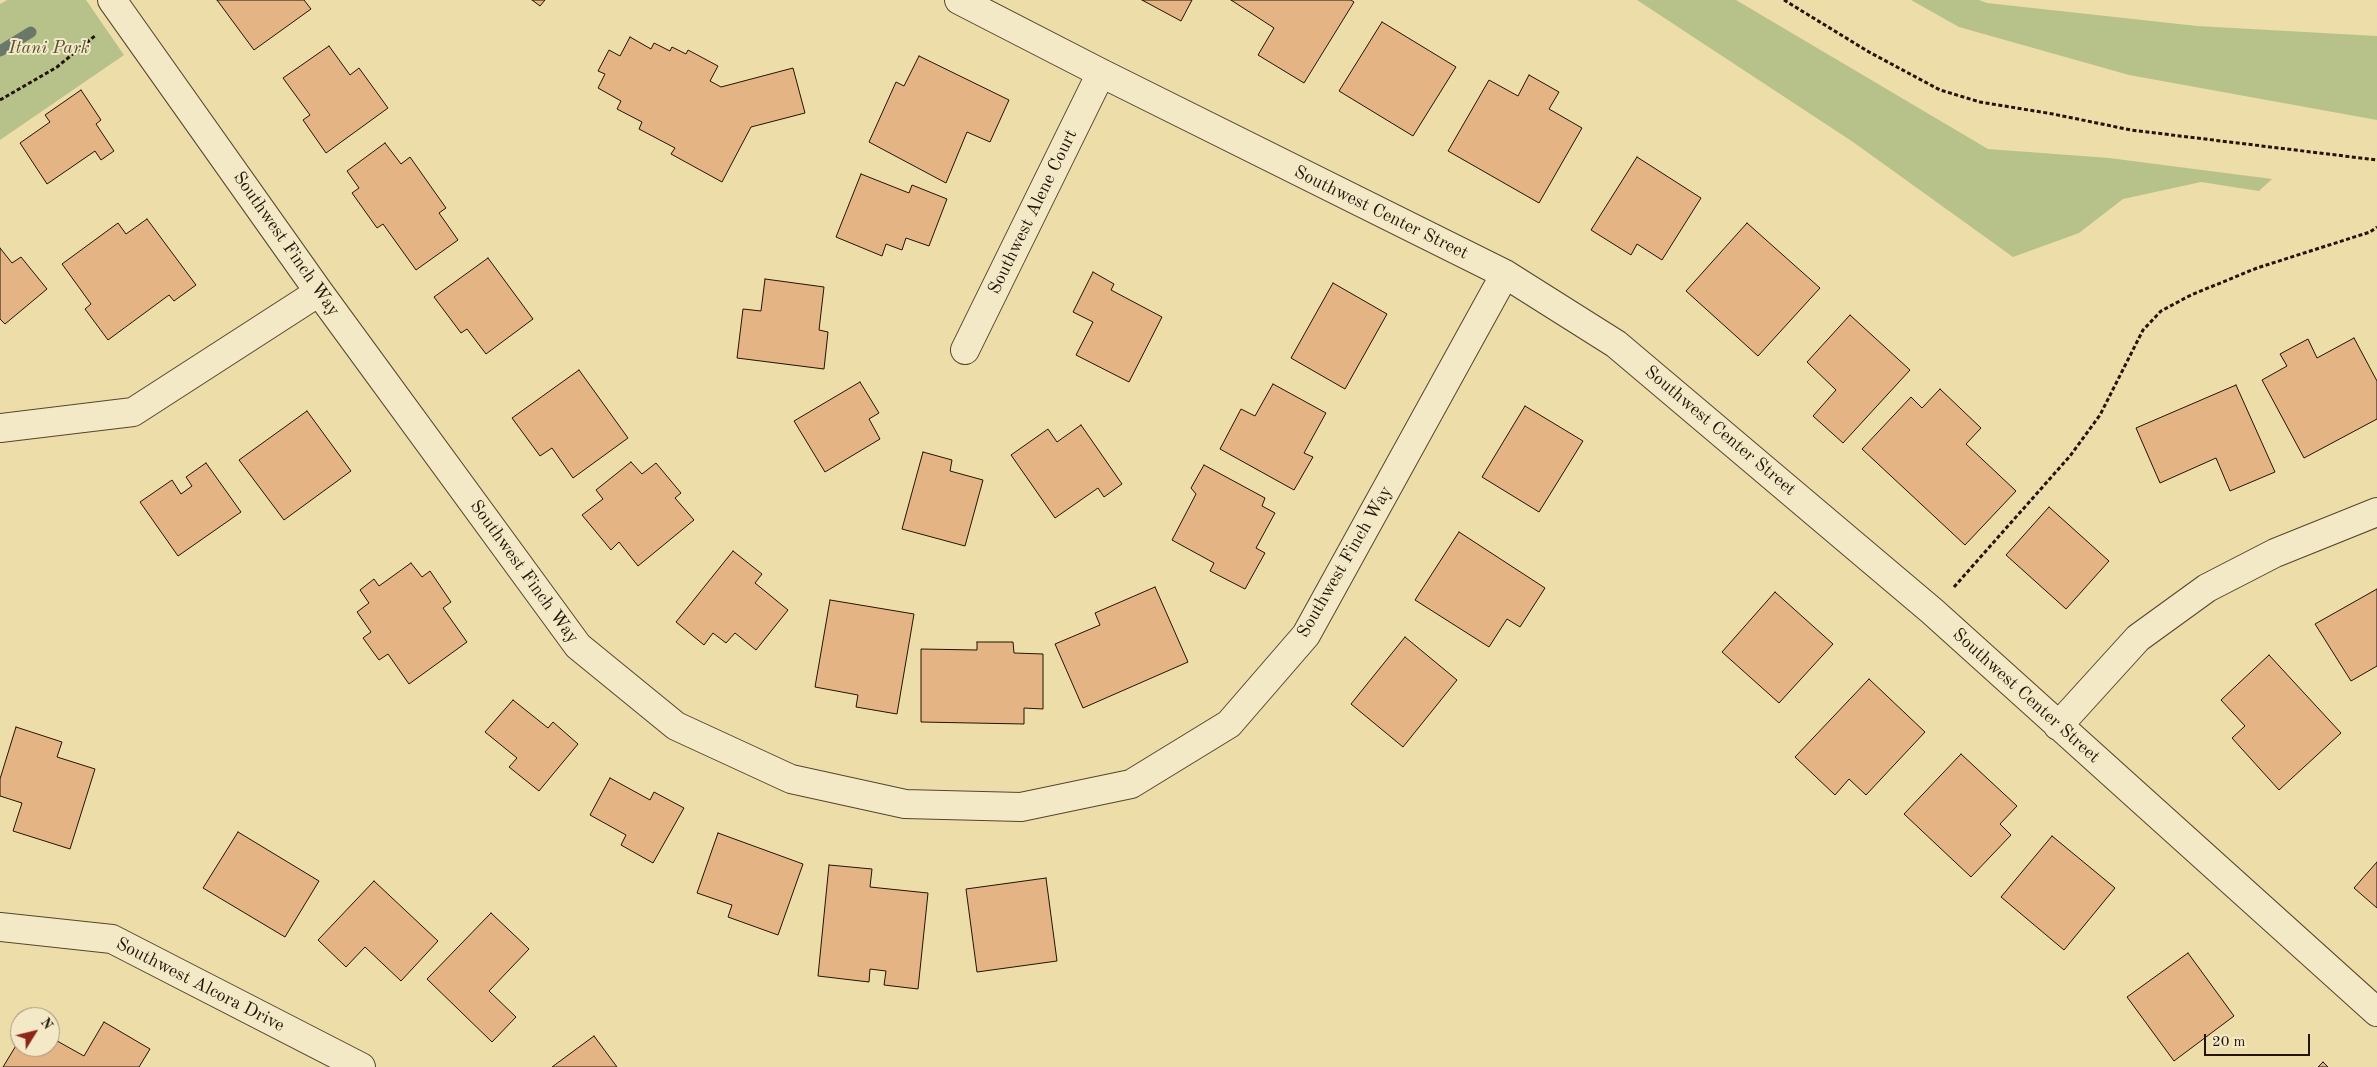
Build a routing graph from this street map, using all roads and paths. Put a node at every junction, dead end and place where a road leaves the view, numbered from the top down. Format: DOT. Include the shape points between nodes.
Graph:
graph roads {
  1 [pos="959,0"];
  2 [pos="1784,0"];
  3 [pos="117,7"];
  4 [pos="1101,73"];
  5 [pos="0,100"];
  6 [pos="2377,160"];
  7 [pos="2377,227"];
  8 [pos="1505,274"];
  9 [pos="319,292"];
  10 [pos="965,350"];
  11 [pos="0,428"];
  12 [pos="2377,512"];
  13 [pos="1932,611"];
  14 [pos="2058,726"];
  15 [pos="0,927"];
  16 [pos="2377,1012"];
  17 [pos="362,1067"];
  1 -- 4 [label="street, Southwest Center Street"];
  2 -- 6 [label="path" via="1869,52 1940,90 1980,102 2131,130"];
  3 -- 5 [label="path" via="57,67"];
  3 -- 9 [label="street, Southwest Finch Way"];
  4 -- 8 [label="street, Southwest Center Street"];
  4 -- 10 [label="street, Southwest Alene Court"];
  7 -- 13 [label="path" via="2249,271 2190,294 2161,311 2143,330 2100,415 2070,456"];
  8 -- 9 [label="street, Southwest Finch Way" via="1306,636 1229,724 1131,784 1021,807 906,804 791,780 676,726 578,646"];
  8 -- 13 [label="street, Southwest Center Street" via="1616,344"];
  9 -- 11 [label="street" via="133,412"];
  12 -- 14 [label="street" via="2364,520 2275,553 2207,588 2138,638"];
  13 -- 14 [label="street, Southwest Center Street"];
  14 -- 16 [label="street, Southwest Center Street"];
  15 -- 17 [label="street, Southwest Alcora Drive" via="112,939"];
}
